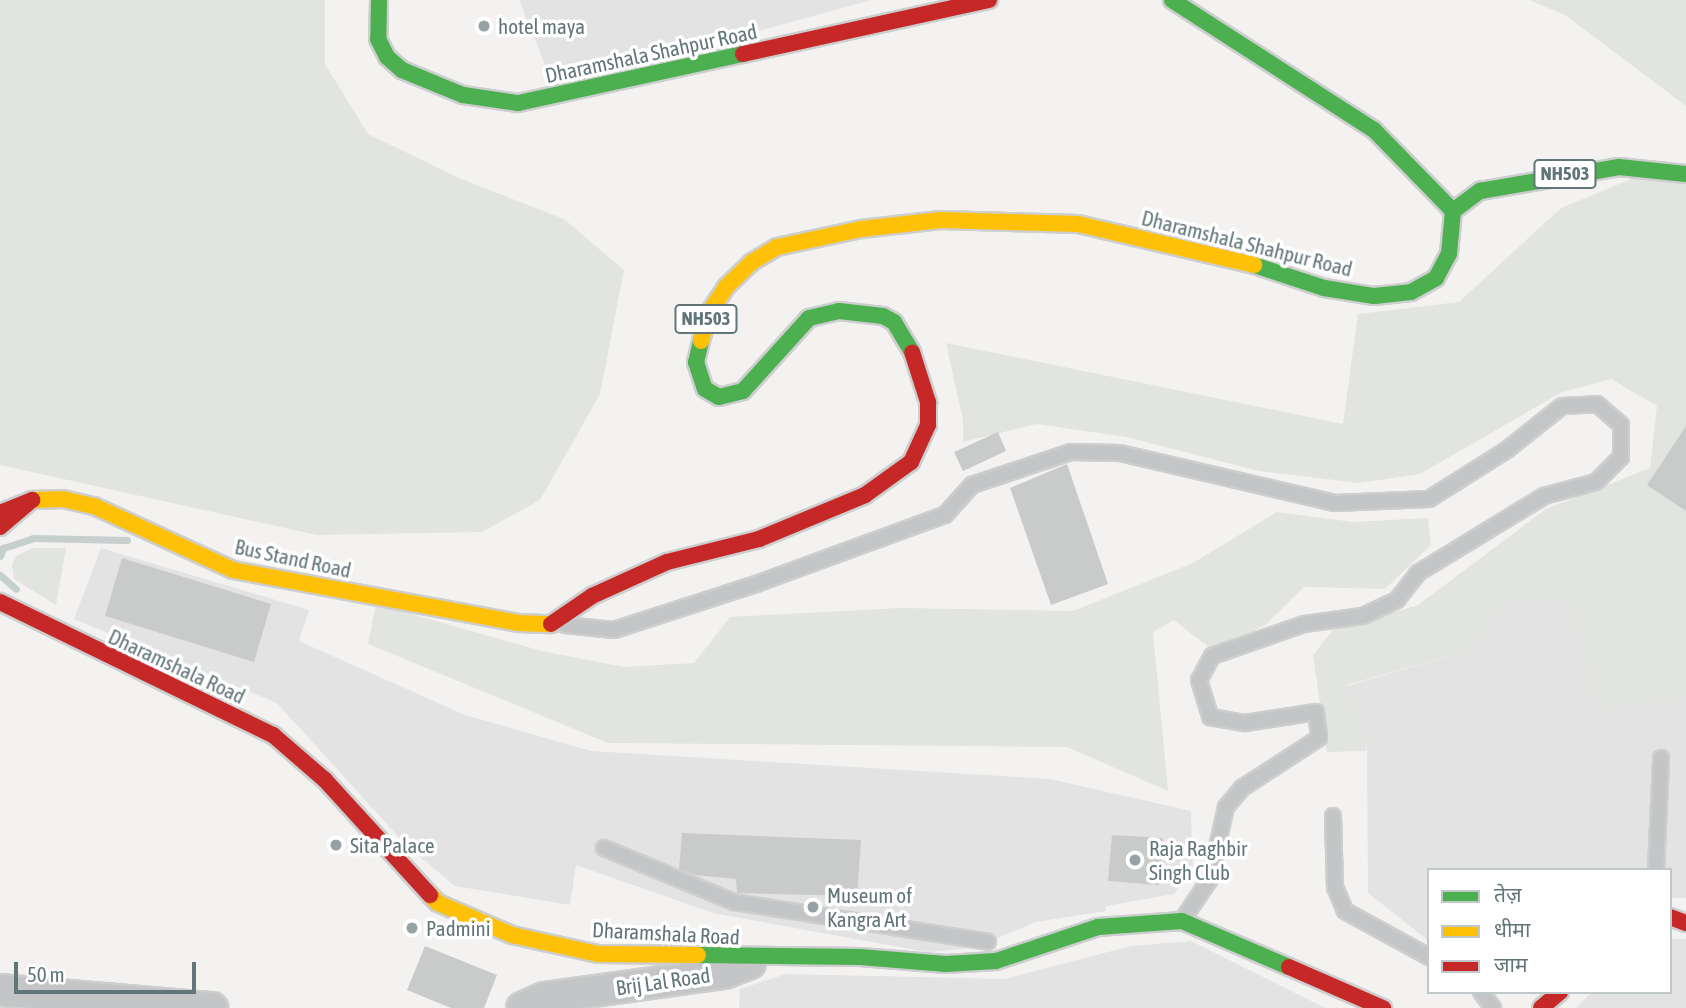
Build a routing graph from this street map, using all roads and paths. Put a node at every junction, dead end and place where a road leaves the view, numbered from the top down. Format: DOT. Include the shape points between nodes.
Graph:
graph roads {
  1 [pos="379,0"];
  2 [pos="989,0"];
  3 [pos="1172,0"];
  4 [pos="1686,174"];
  5 [pos="1453,211"];
  6 [pos="32,500"];
  7 [pos="0,513"];
  8 [pos="0,527"];
  9 [pos="0,602"];
  10 [pos="556,624"];
  11 [pos="1661,758"];
  12 [pos="1334,816"];
  13 [pos="604,848"];
  14 [pos="1656,868"];
  15 [pos="1182,921"];
  16 [pos="988,942"];
  17 [pos="1427,956"];
  18 [pos="762,958"];
  19 [pos="0,990"];
  20 [pos="1558,994"];
  21 [pos="85,1002"];
  22 [pos="212,1008"];
  23 [pos="522,1008"];
  24 [pos="1383,1008"];
  25 [pos="1541,1008"];
  1 -- 2 [label="main road, Dharamshala Shahpur Road" via="378,39 387,57 402,69 463,95 518,103"];
  3 -- 5 [label="main road" via="1374,130"];
  4 -- 5 [label="main road, NH503" via="1619,167 1550,176 1480,191"];
  5 -- 10 [label="main road, Dharamshala Shahpur Road / NH503" via="1450,254 1436,278 1411,292 1374,296 1324,288 1227,255 1078,224 940,220 861,229 777,247 734,279 708,314 696,362 705,389 719,397 743,391 808,318 839,311 883,316 894,322 911,348 928,402 928,425 911,462 865,495 759,539 667,562 593,596"];
  6 -- 7 [label="main road, Bus Stand Road"];
  6 -- 8 [label="main road"];
  6 -- 10 [label="main road, Bus Stand Road" via="63,499 94,506 233,570 518,623"];
  9 -- 18 [label="main road, Dharamshala Road" via="273,735 325,780 438,903 512,935 597,954"];
  10 -- 15 [label="lane" via="614,630 756,584 945,515 972,485 1071,452 1120,453 1335,503 1429,499 1508,449 1562,406 1597,404 1621,425 1621,457 1596,482 1532,503 1418,573 1397,600 1362,616 1304,624 1212,656 1199,680 1210,717 1245,723 1316,712 1320,738 1242,788 1226,807 1210,878"];
  11 -- 14 [label="lane"];
  12 -- 17 [label="lane" via="1335,887 1345,911"];
  13 -- 16 [label="lane" via="734,902"];
  15 -- 18 [label="main road, Dharamshala Road" via="1098,927 996,961 946,964 860,957"];
  15 -- 24 [label="main road"];
  18 -- 23 [label="street, Brij Lal Road" via="724,973 544,998"];
  19 -- 21 [label="street"];
  20 -- 25 [label="main road"];
  21 -- 22 [label="street"];
}
